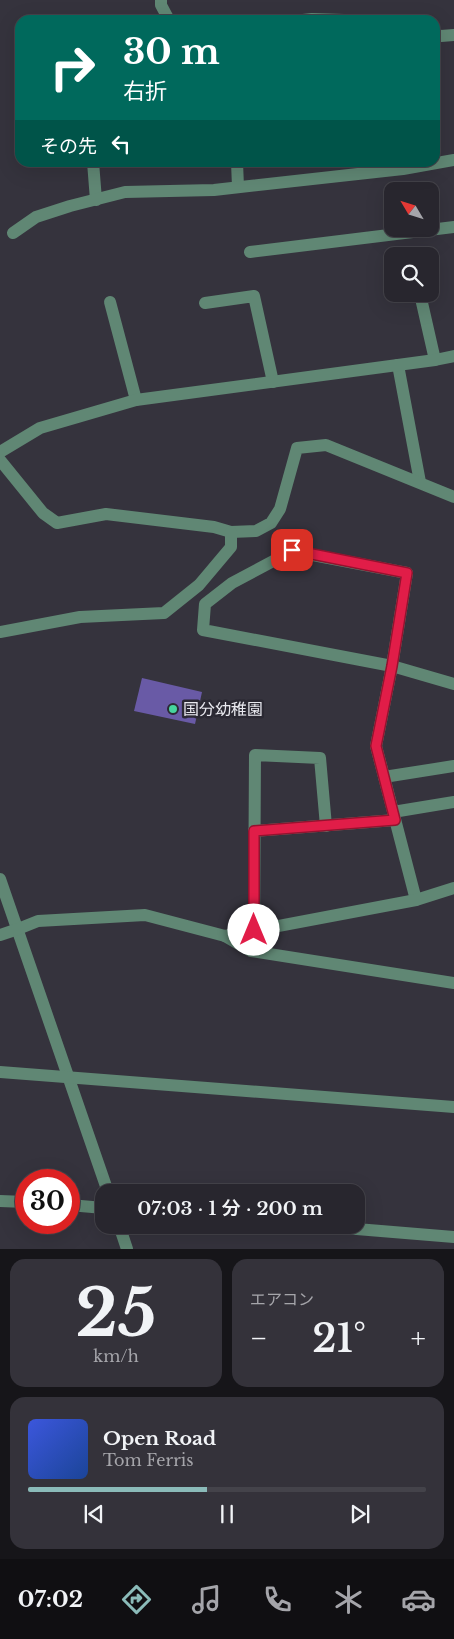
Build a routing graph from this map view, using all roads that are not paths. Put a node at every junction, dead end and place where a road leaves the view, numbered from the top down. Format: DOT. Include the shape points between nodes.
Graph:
graph roads {
  1 [pos="161,0"];
  2 [pos="166,15"];
  3 [pos="454,35"];
  4 [pos="440,36"];
  5 [pos="454,160"];
  6 [pos="440,162"];
  7 [pos="93,167"];
  8 [pos="237,167"];
  9 [pos="395,167"];
  10 [pos="238,187"];
  11 [pos="96,200"];
  12 [pos="454,227"];
  13 [pos="13,233"];
  14 [pos="250,252"];
  15 [pos="110,302"];
  16 [pos="422,302"];
  17 [pos="205,303"];
  18 [pos="454,356"];
  19 [pos="435,360"];
  20 [pos="398,365"];
  21 [pos="273,382"];
  22 [pos="136,400"];
  23 [pos="0,452"];
  24 [pos="0,460"];
  25 [pos="420,482"];
  26 [pos="454,496"];
  27 [pos="231,532"];
  28 [pos="0,632"];
  29 [pos="392,666"];
  30 [pos="454,684"];
  31 [pos="454,766"];
  32 [pos="384,777"];
  33 [pos="454,802"];
  34 [pos="394,816"];
  35 [pos="326,826"];
  36 [pos="254,831"];
  37 [pos="0,879"];
  38 [pos="454,888"];
  39 [pos="416,900"];
  40 [pos="18,930"];
  41 [pos="254,930"];
  42 [pos="0,935"];
  43 [pos="225,936"];
  44 [pos="454,983"];
  45 [pos="0,1072"];
  46 [pos="70,1078"];
  47 [pos="454,1107"];
  48 [pos="105,1184"];
  49 [pos="0,1200"];
  50 [pos="15,1201"];
  51 [pos="80,1207"];
  52 [pos="95,1207"];
  53 [pos="365,1230"];
  54 [pos="122,1234"];
  55 [pos="454,1237"];
  56 [pos="127,1249"];
  1 -- 2 [label="street"];
  3 -- 4 [label="street"];
  5 -- 6 [label="street"];
  7 -- 11 [label="street"];
  8 -- 10 [label="street"];
  9 -- 10 [label="street"];
  10 -- 11 [label="street" via="125,192"];
  11 -- 13 [label="street" via="36,217"];
  12 -- 14 [label="street"];
  15 -- 22 [label="street"];
  16 -- 19 [label="street"];
  17 -- 21 [label="street" via="254,296"];
  18 -- 19 [label="street"];
  19 -- 20 [label="street"];
  20 -- 21 [label="street"];
  20 -- 25 [label="street"];
  21 -- 22 [label="street"];
  22 -- 23 [label="street" via="40,428"];
  24 -- 27 [label="street" via="43,513 57,522 106,514 214,527"];
  25 -- 26 [label="street"];
  25 -- 27 [label="street" via="326,445 297,448 280,510 271,523 256,531"];
  27 -- 28 [label="street" via="230,547 199,585 164,613 80,617"];
  29 -- 29 [label="street" via="203,630 205,604 232,583 292,550 407,573"];
  29 -- 30 [label="street"];
  29 -- 32 [label="street" via="376,746"];
  31 -- 32 [label="street"];
  32 -- 34 [label="street"];
  33 -- 34 [label="street"];
  34 -- 35 [label="street"];
  34 -- 39 [label="street"];
  35 -- 36 [label="street"];
  35 -- 36 [label="street" via="320,758 255,755"];
  36 -- 41 [label="street"];
  37 -- 40 [label="street"];
  38 -- 39 [label="street"];
  39 -- 41 [label="street"];
  40 -- 42 [label="street"];
  40 -- 43 [label="street" via="38,921 145,914"];
  40 -- 46 [label="street"];
  41 -- 43 [label="street"];
  43 -- 44 [label="street" via="251,951"];
  45 -- 46 [label="street"];
  46 -- 47 [label="street"];
  46 -- 48 [label="street"];
  49 -- 50 [label="street"];
  51 -- 52 [label="street"];
  53 -- 55 [label="street"];
  54 -- 56 [label="street"];
}
